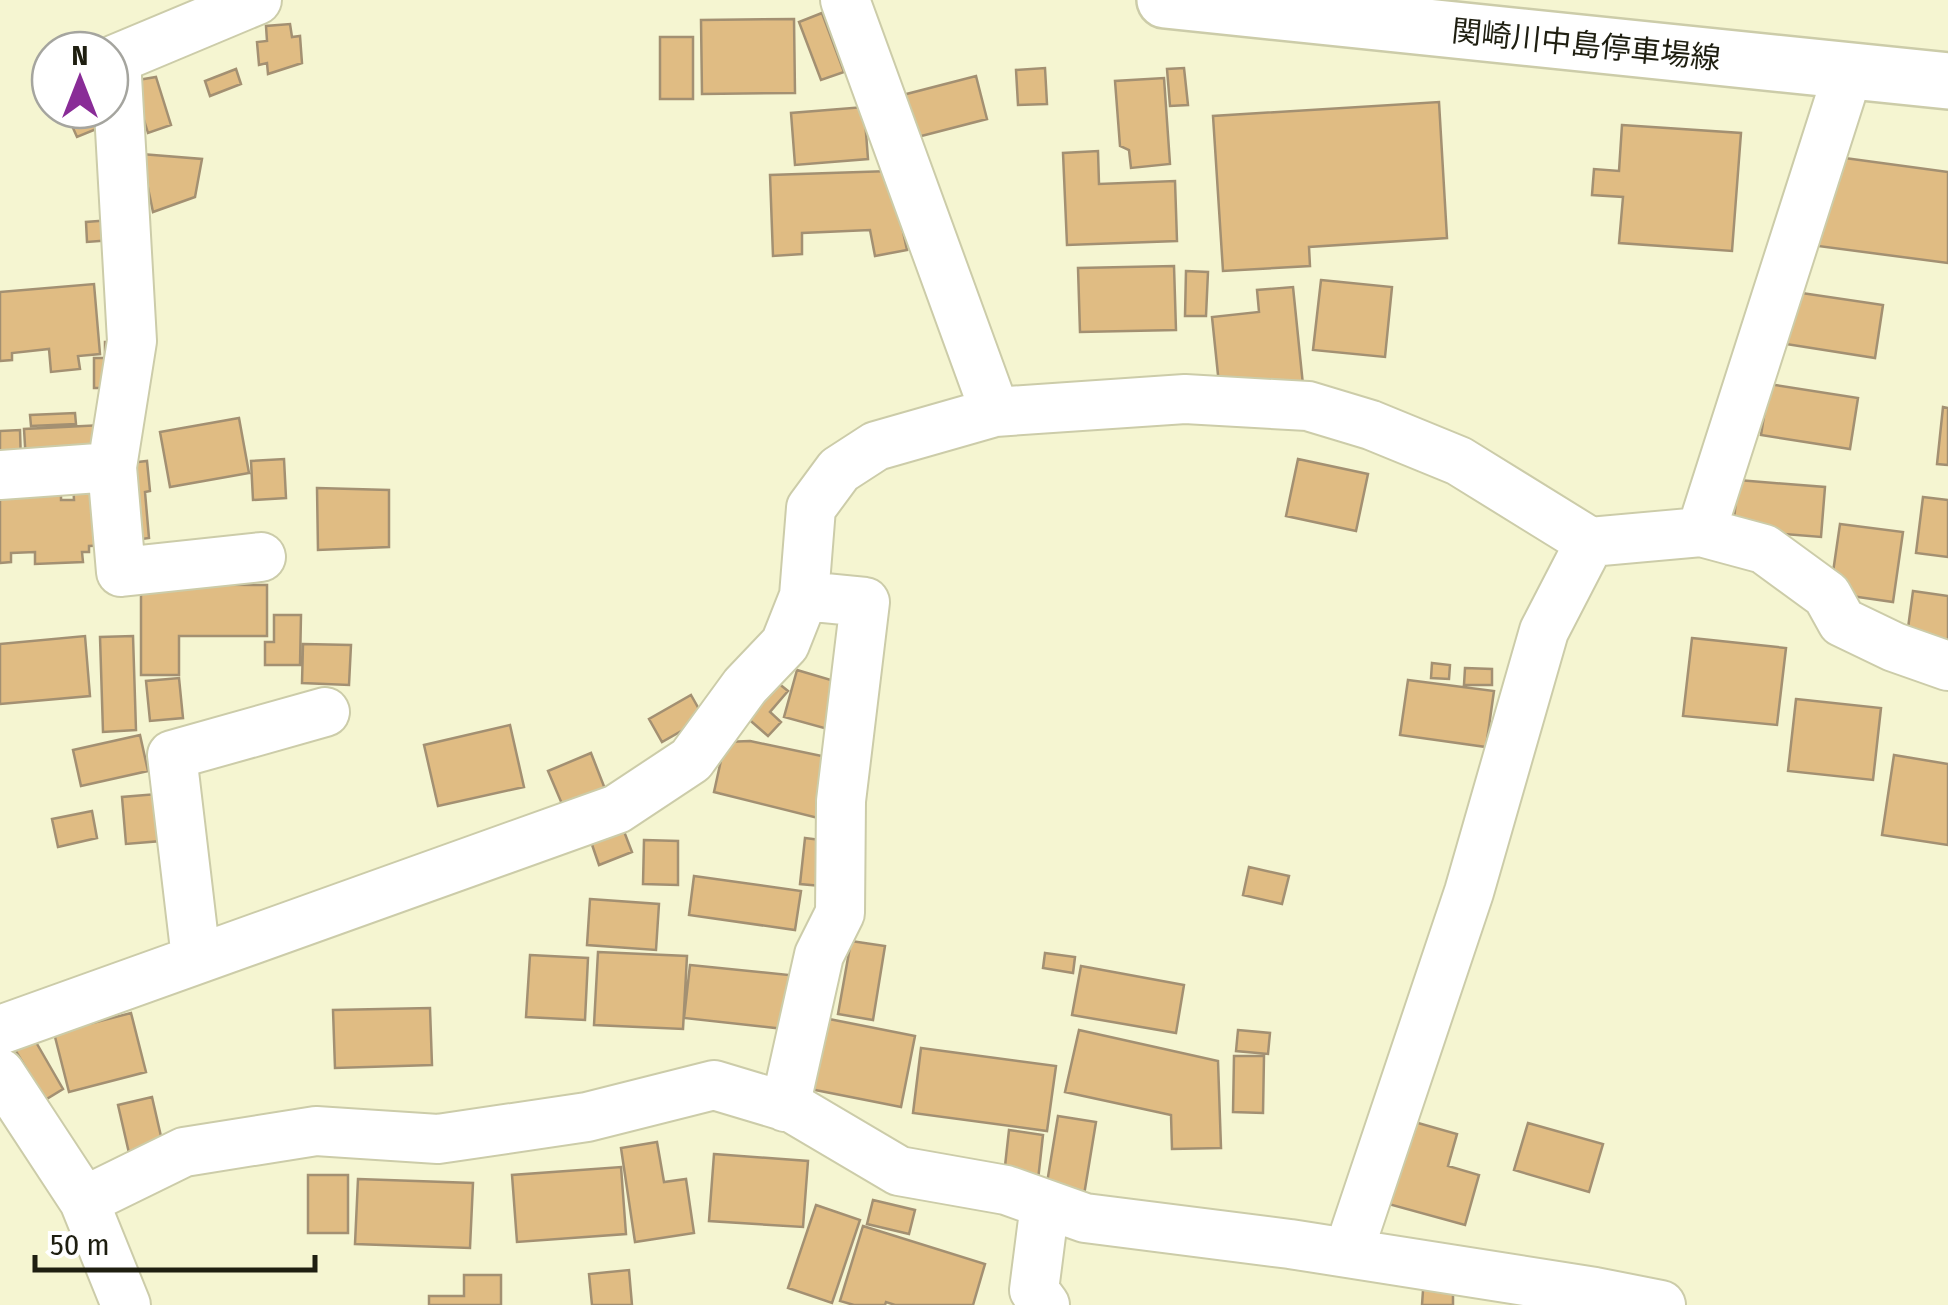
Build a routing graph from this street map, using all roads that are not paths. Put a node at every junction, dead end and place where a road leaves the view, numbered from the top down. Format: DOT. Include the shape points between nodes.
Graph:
graph roads {
  1 [pos="257,0"];
  2 [pos="845,0"];
  3 [pos="1165,0"];
  4 [pos="1848,72"];
  5 [pos="1948,81"];
  6 [pos="995,412"];
  7 [pos="112,467"];
  8 [pos="0,475"];
  9 [pos="1701,532"];
  10 [pos="1590,542"];
  11 [pos="261,557"];
  12 [pos="804,596"];
  13 [pos="1948,666"];
  14 [pos="325,712"];
  15 [pos="196,958"];
  16 [pos="0,1030"];
  17 [pos="0,1073"];
  18 [pos="785,1106"];
  19 [pos="84,1201"];
  20 [pos="1045,1204"];
  21 [pos="1348,1253"];
  22 [pos="1599,1298"];
  23 [pos="126,1305"];
  24 [pos="1045,1305"];
  25 [pos="1662,1305"];
  1 -- 7 [label="street" via="116,59 132,341"];
  2 -- 6 [label="street"];
  3 -- 4 [label="main road, 関崎川中島停車場線"];
  4 -- 5 [label="main road, 関崎川中島停車場線"];
  4 -- 9 [label="street"];
  6 -- 10 [label="street" via="1186,399 1308,406 1459,461"];
  6 -- 12 [label="street" via="876,446 839,470 811,508"];
  7 -- 8 [label="street"];
  7 -- 11 [label="street" via="120,572"];
  9 -- 10 [label="street"];
  9 -- 13 [label="street" via="1764,548 1828,595 1842,622"];
  10 -- 21 [label="street" via="1544,631 1468,892"];
  12 -- 15 [label="street" via="784,644 691,760 618,809"];
  12 -- 18 [label="street" via="865,602 841,800 840,913 819,955"];
  14 -- 15 [label="street" via="172,755"];
  15 -- 16 [label="street"];
  17 -- 19 [label="street"];
  18 -- 19 [label="street" via="714,1086 588,1117 438,1139 316,1132 184,1152"];
  18 -- 20 [label="street" via="899,1171 1006,1190"];
  19 -- 23 [label="street"];
  20 -- 21 [label="street" via="1085,1218"];
  20 -- 24 [label="street" via="1034,1290"];
  21 -- 22 [label="street"];
  22 -- 25 [label="street"];
}
